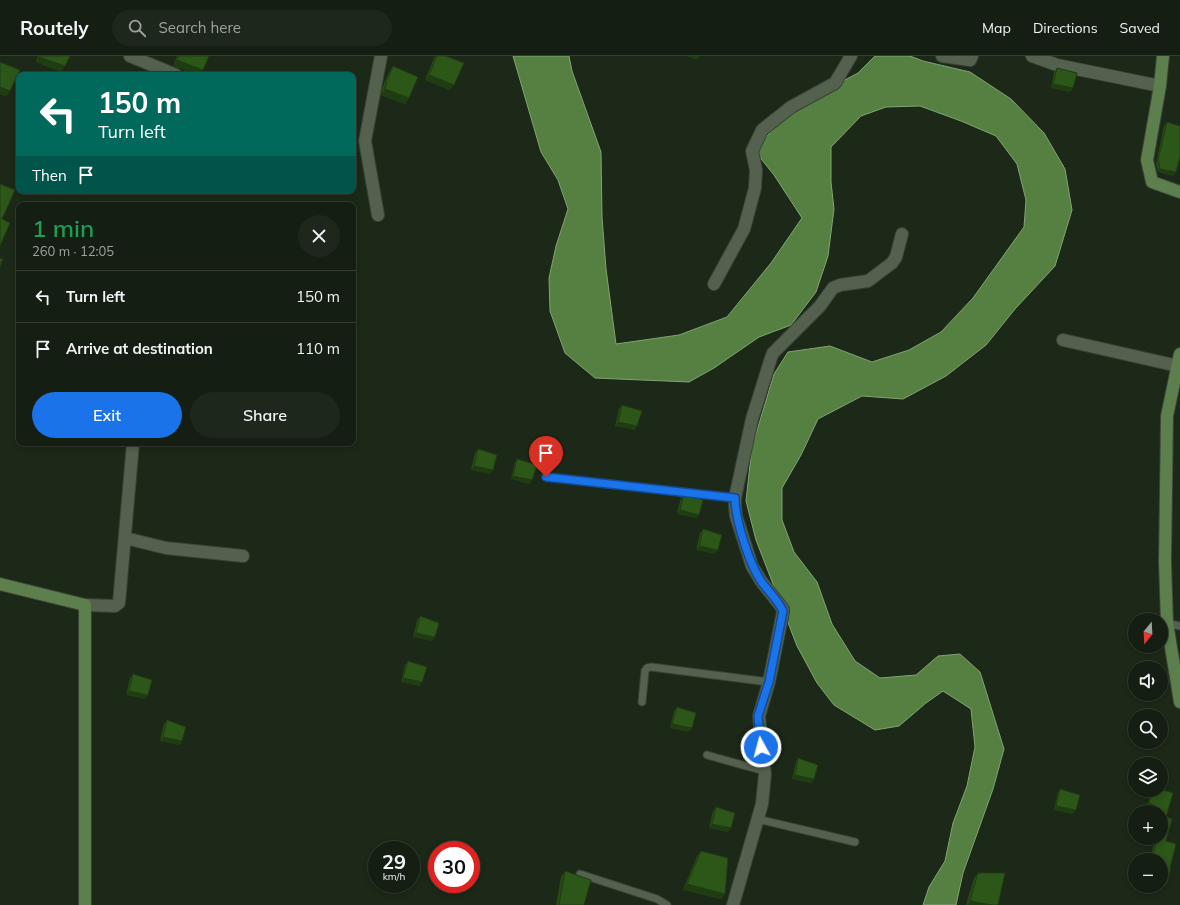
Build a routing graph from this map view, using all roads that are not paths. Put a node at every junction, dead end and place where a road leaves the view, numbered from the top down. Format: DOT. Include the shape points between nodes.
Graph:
graph roads {
  1 [pos="130,56"];
  2 [pos="381,56"];
  3 [pos="851,56"];
  4 [pos="942,56"];
  5 [pos="972,56"];
  6 [pos="1032,56"];
  7 [pos="1163,56"];
  8 [pos="169,72"];
  9 [pos="1160,86"];
  10 [pos="1180,192"];
  11 [pos="378,215"];
  12 [pos="902,234"];
  13 [pos="714,284"];
  14 [pos="1063,340"];
  15 [pos="1179,360"];
  16 [pos="133,446"];
  17 [pos="546,477"];
  18 [pos="735,498"];
  19 [pos="125,538"];
  20 [pos="244,556"];
  21 [pos="0,584"];
  22 [pos="86,604"];
  23 [pos="1167,613"];
  24 [pos="1168,623"];
  25 [pos="1180,626"];
  26 [pos="1168,629"];
  27 [pos="769,682"];
  28 [pos="642,702"];
  29 [pos="1180,702"];
  30 [pos="707,755"];
  31 [pos="764,771"];
  32 [pos="757,820"];
  33 [pos="855,842"];
  34 [pos="580,874"];
  35 [pos="85,905"];
  36 [pos="667,905"];
  37 [pos="733,905"];
  1 -- 8 [label="street"];
  2 -- 11 [label="street" via="365,141"];
  3 -- 13 [label="street" via="835,83 791,107 762,130 752,151 756,170 755,188 744,229"];
  4 -- 5 [label="street" via="970,60"];
  6 -- 9 [label="street" via="1057,65"];
  7 -- 9 [label="street"];
  9 -- 10 [label="street" via="1147,160 1152,182"];
  12 -- 18 [label="street" via="892,263 868,282 833,288 820,306 772,355 752,419"];
  14 -- 15 [label="street"];
  15 -- 23 [label="street" via="1167,416"];
  16 -- 19 [label="street"];
  17 -- 18 [label="lane"];
  18 -- 27 [label="street" via="736,516 752,566 783,611"];
  19 -- 20 [label="street" via="166,548"];
  19 -- 22 [label="street" via="118,605"];
  21 -- 22 [label="street"];
  22 -- 35 [label="street"];
  24 -- 25 [label="lane"];
  26 -- 29 [label="street"];
  27 -- 28 [label="lane" via="651,666 646,671"];
  27 -- 31 [label="street" via="758,716"];
  30 -- 31 [label="lane"];
  31 -- 32 [label="street" via="764,789"];
  32 -- 33 [label="lane"];
  32 -- 37 [label="street"];
  34 -- 36 [label="lane" via="657,899"];
}
